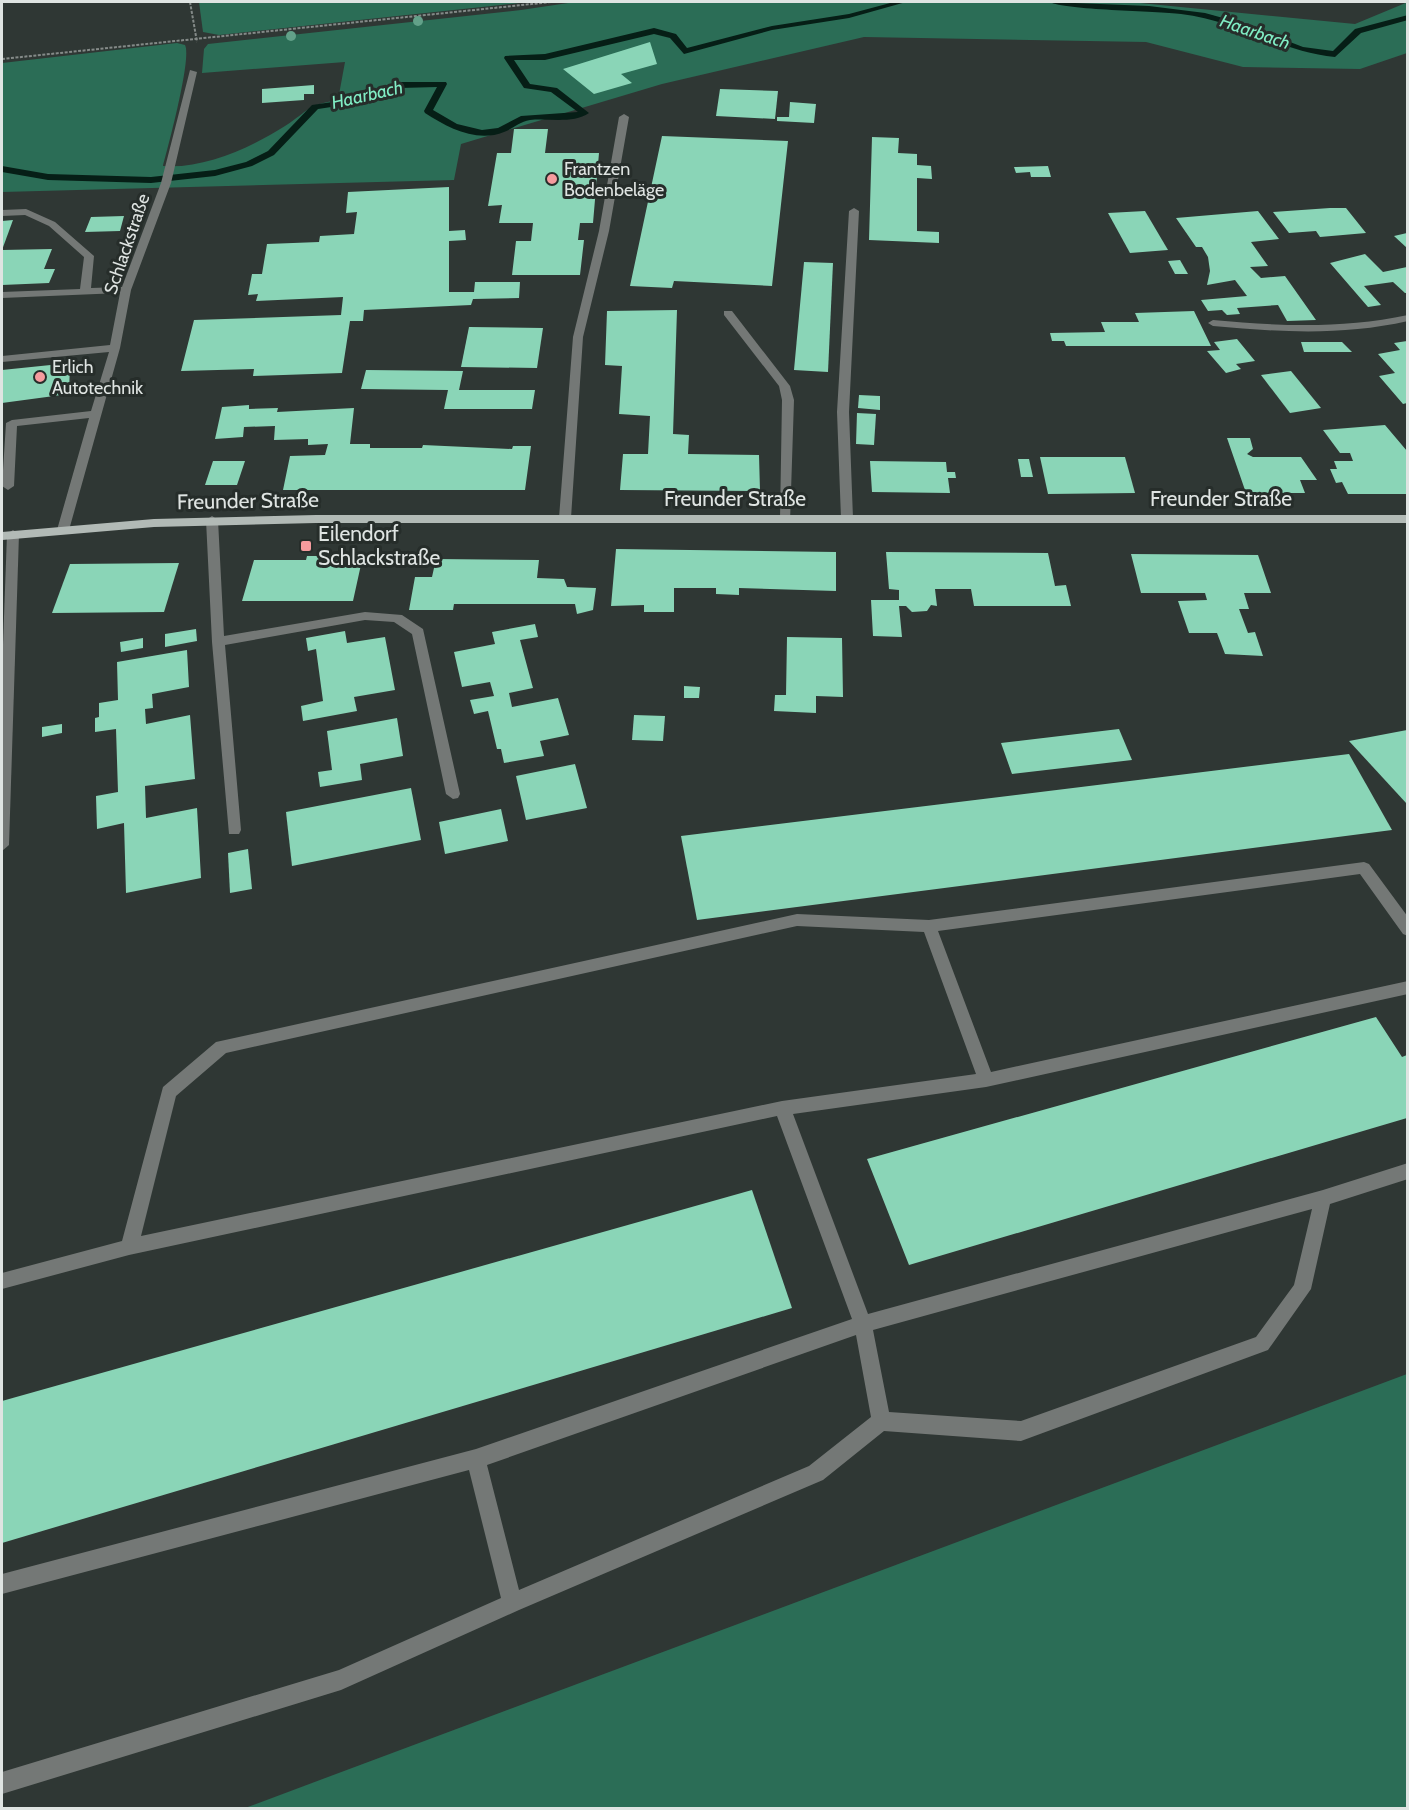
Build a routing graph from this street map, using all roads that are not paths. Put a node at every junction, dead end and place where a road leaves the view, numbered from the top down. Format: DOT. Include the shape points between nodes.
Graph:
graph roads {
  1 [pos="193,72"];
  2 [pos="624,117"];
  3 [pos="854,211"];
  4 [pos="2,213"];
  5 [pos="126,290"];
  6 [pos="85,292"];
  7 [pos="2,295"];
  8 [pos="728,313"];
  9 [pos="1407,318"];
  10 [pos="1213,323"];
  11 [pos="115,348"];
  12 [pos="2,359"];
  13 [pos="96,414"];
  14 [pos="8,486"];
  15 [pos="565,518"];
  16 [pos="847,518"];
  17 [pos="786,519"];
  18 [pos="1407,519"];
  19 [pos="212,520"];
  20 [pos="63,530"];
  21 [pos="7,535"];
  22 [pos="218,642"];
  23 [pos="453,794"];
  24 [pos="234,830"];
  25 [pos="2,845"];
  26 [pos="929,926"];
  27 [pos="1407,930"];
  28 [pos="1407,987"];
  29 [pos="986,1080"];
  30 [pos="782,1108"];
  31 [pos="1407,1171"];
  32 [pos="1323,1198"];
  33 [pos="129,1247"];
  34 [pos="2,1281"];
  35 [pos="862,1324"];
  36 [pos="882,1421"];
  37 [pos="476,1459"];
  38 [pos="2,1584"];
  39 [pos="512,1603"];
  40 [pos="2,1783"];
  1 -- 5 [label="street, Schlackstraße" via="170,169"];
  2 -- 15 [label="street" via="604,231 578,337"];
  3 -- 16 [label="street" via="843,412"];
  4 -- 6 [label="street" via="26,212 52,224 88,256"];
  5 -- 6 [label="street"];
  5 -- 11 [label="street, Schlackstraße"];
  6 -- 7 [label="street"];
  8 -- 17 [label="street" via="784,386 788,400"];
  9 -- 10 [label="street" via="1316,331"];
  11 -- 12 [label="street"];
  11 -- 13 [label="street, Schlackstraße"];
  13 -- 14 [label="street" via="12,423"];
  13 -- 20 [label="street, Schlackstraße"];
  15 -- 17 [label="main road, Freunder Straße"];
  15 -- 19 [label="main road, Freunder Straße"];
  16 -- 17 [label="main road, Freunder Straße"];
  16 -- 18 [label="main road, Freunder Straße"];
  19 -- 20 [label="main road, Freunder Straße"];
  19 -- 22 [label="street"];
  20 -- 21 [label="main road, Freunder Straße"];
  21 -- 25 [label="street"];
  22 -- 23 [label="street" via="365,616 397,618 418,632"];
  22 -- 24 [label="street"];
  26 -- 27 [label="street" via="1364,868"];
  26 -- 29 [label="street"];
  26 -- 33 [label="street" via="797,920 222,1047 170,1092"];
  28 -- 29 [label="street"];
  29 -- 30 [label="street"];
  30 -- 33 [label="street"];
  30 -- 35 [label="street"];
  31 -- 32 [label="street"];
  32 -- 35 [label="street"];
  32 -- 36 [label="street" via="1302,1289 1262,1344 1021,1431"];
  33 -- 34 [label="street"];
  35 -- 36 [label="street"];
  35 -- 37 [label="street"];
  36 -- 39 [label="street" via="816,1473"];
  37 -- 38 [label="street"];
  37 -- 39 [label="street"];
  39 -- 40 [label="street" via="340,1680"];
}
